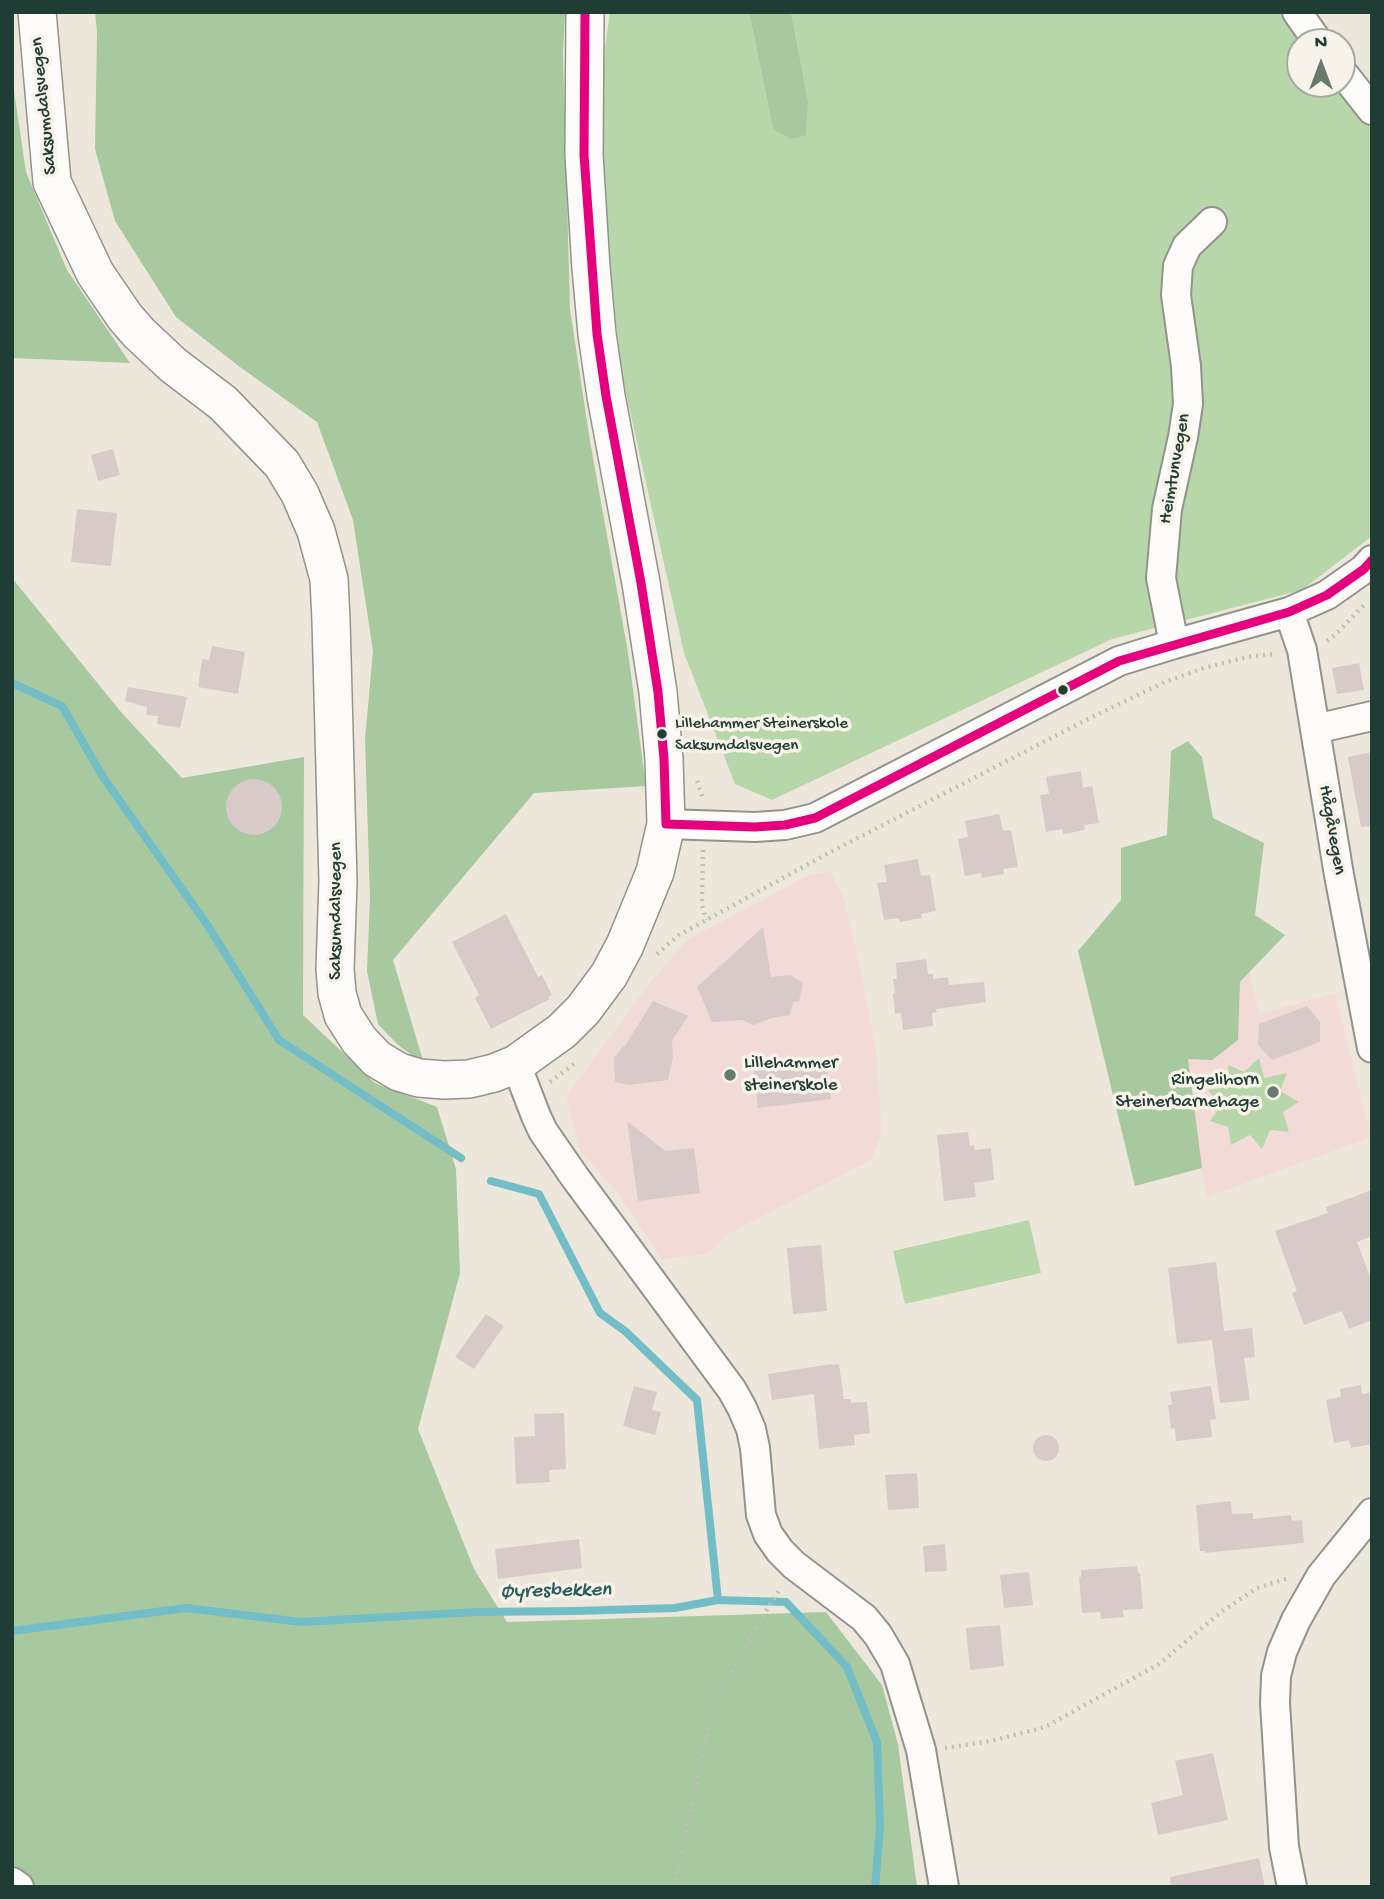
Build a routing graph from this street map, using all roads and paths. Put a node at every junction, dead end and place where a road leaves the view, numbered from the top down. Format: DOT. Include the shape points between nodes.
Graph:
graph roads {
  1 [pos="37,12"];
  2 [pos="585,12"];
  3 [pos="1297,12"];
  4 [pos="1306,28"];
  5 [pos="1356,90"];
  6 [pos="1372,110"];
  7 [pos="1212,222"];
  8 [pos="1372,560"];
  9 [pos="1372,598"];
  10 [pos="1289,612"];
  11 [pos="1174,644"];
  12 [pos="1302,650"];
  13 [pos="1372,716"];
  14 [pos="1315,729"];
  15 [pos="666,824"];
  16 [pos="653,958"];
  17 [pos="1372,1048"];
  18 [pos="578,1060"];
  19 [pos="522,1079"];
  20 [pos="1367,1520"];
  21 [pos="794,1565"];
  22 [pos="1321,1576"];
  23 [pos="920,1751"];
  24 [pos="12,1882"];
  25 [pos="19,1887"];
  26 [pos="674,1887"];
  27 [pos="944,1887"];
  28 [pos="1292,1887"];
  1 -- 19 [label="main road, Saksumdalsvegen" via="52,182 95,273 139,333 223,403 282,464 316,531 329,579 338,881 335,968 343,1015 377,1059 399,1072 444,1080 494,1073"];
  2 -- 15 [label="main road, Saksumdalsvegen" via="584,155 596,321 658,692"];
  3 -- 4 [label="street"];
  5 -- 6 [label="street"];
  7 -- 11 [label="street, Heimtunvegen" via="1187,246 1178,266 1176,295 1188,404 1167,509 1161,578"];
  8 -- 10 [label="street" via="1327,595"];
  9 -- 12 [label="path" via="1335,635"];
  10 -- 11 [label="street"];
  10 -- 12 [label="street, Hågåvegen"];
  11 -- 15 [label="street" via="1119,661 815,818 755,827"];
  12 -- 14 [label="street, Hågåvegen"];
  12 -- 16 [label="path" via="1247,657 1165,682 823,856 679,935"];
  13 -- 14 [label="street"];
  14 -- 17 [label="street, Hågåvegen"];
  15 -- 19 [label="main road, Saksumdalsvegen" via="655,872 609,975"];
  18 -- 19 [label="path" via="570,1069"];
  19 -- 21 [label="street" via="543,1131 732,1390 751,1429 761,1515 768,1534"];
  20 -- 22 [label="street"];
  21 -- 23 [label="street" via="864,1618 878,1635 895,1664"];
  21 -- 26 [label="path" via="713,1708"];
  22 -- 23 [label="path" via="1257,1587 1159,1664 1045,1727 991,1741"];
  22 -- 28 [label="street" via="1296,1620 1276,1676 1283,1847"];
  23 -- 27 [label="street"];
  24 -- 25 [label="street"];
}
